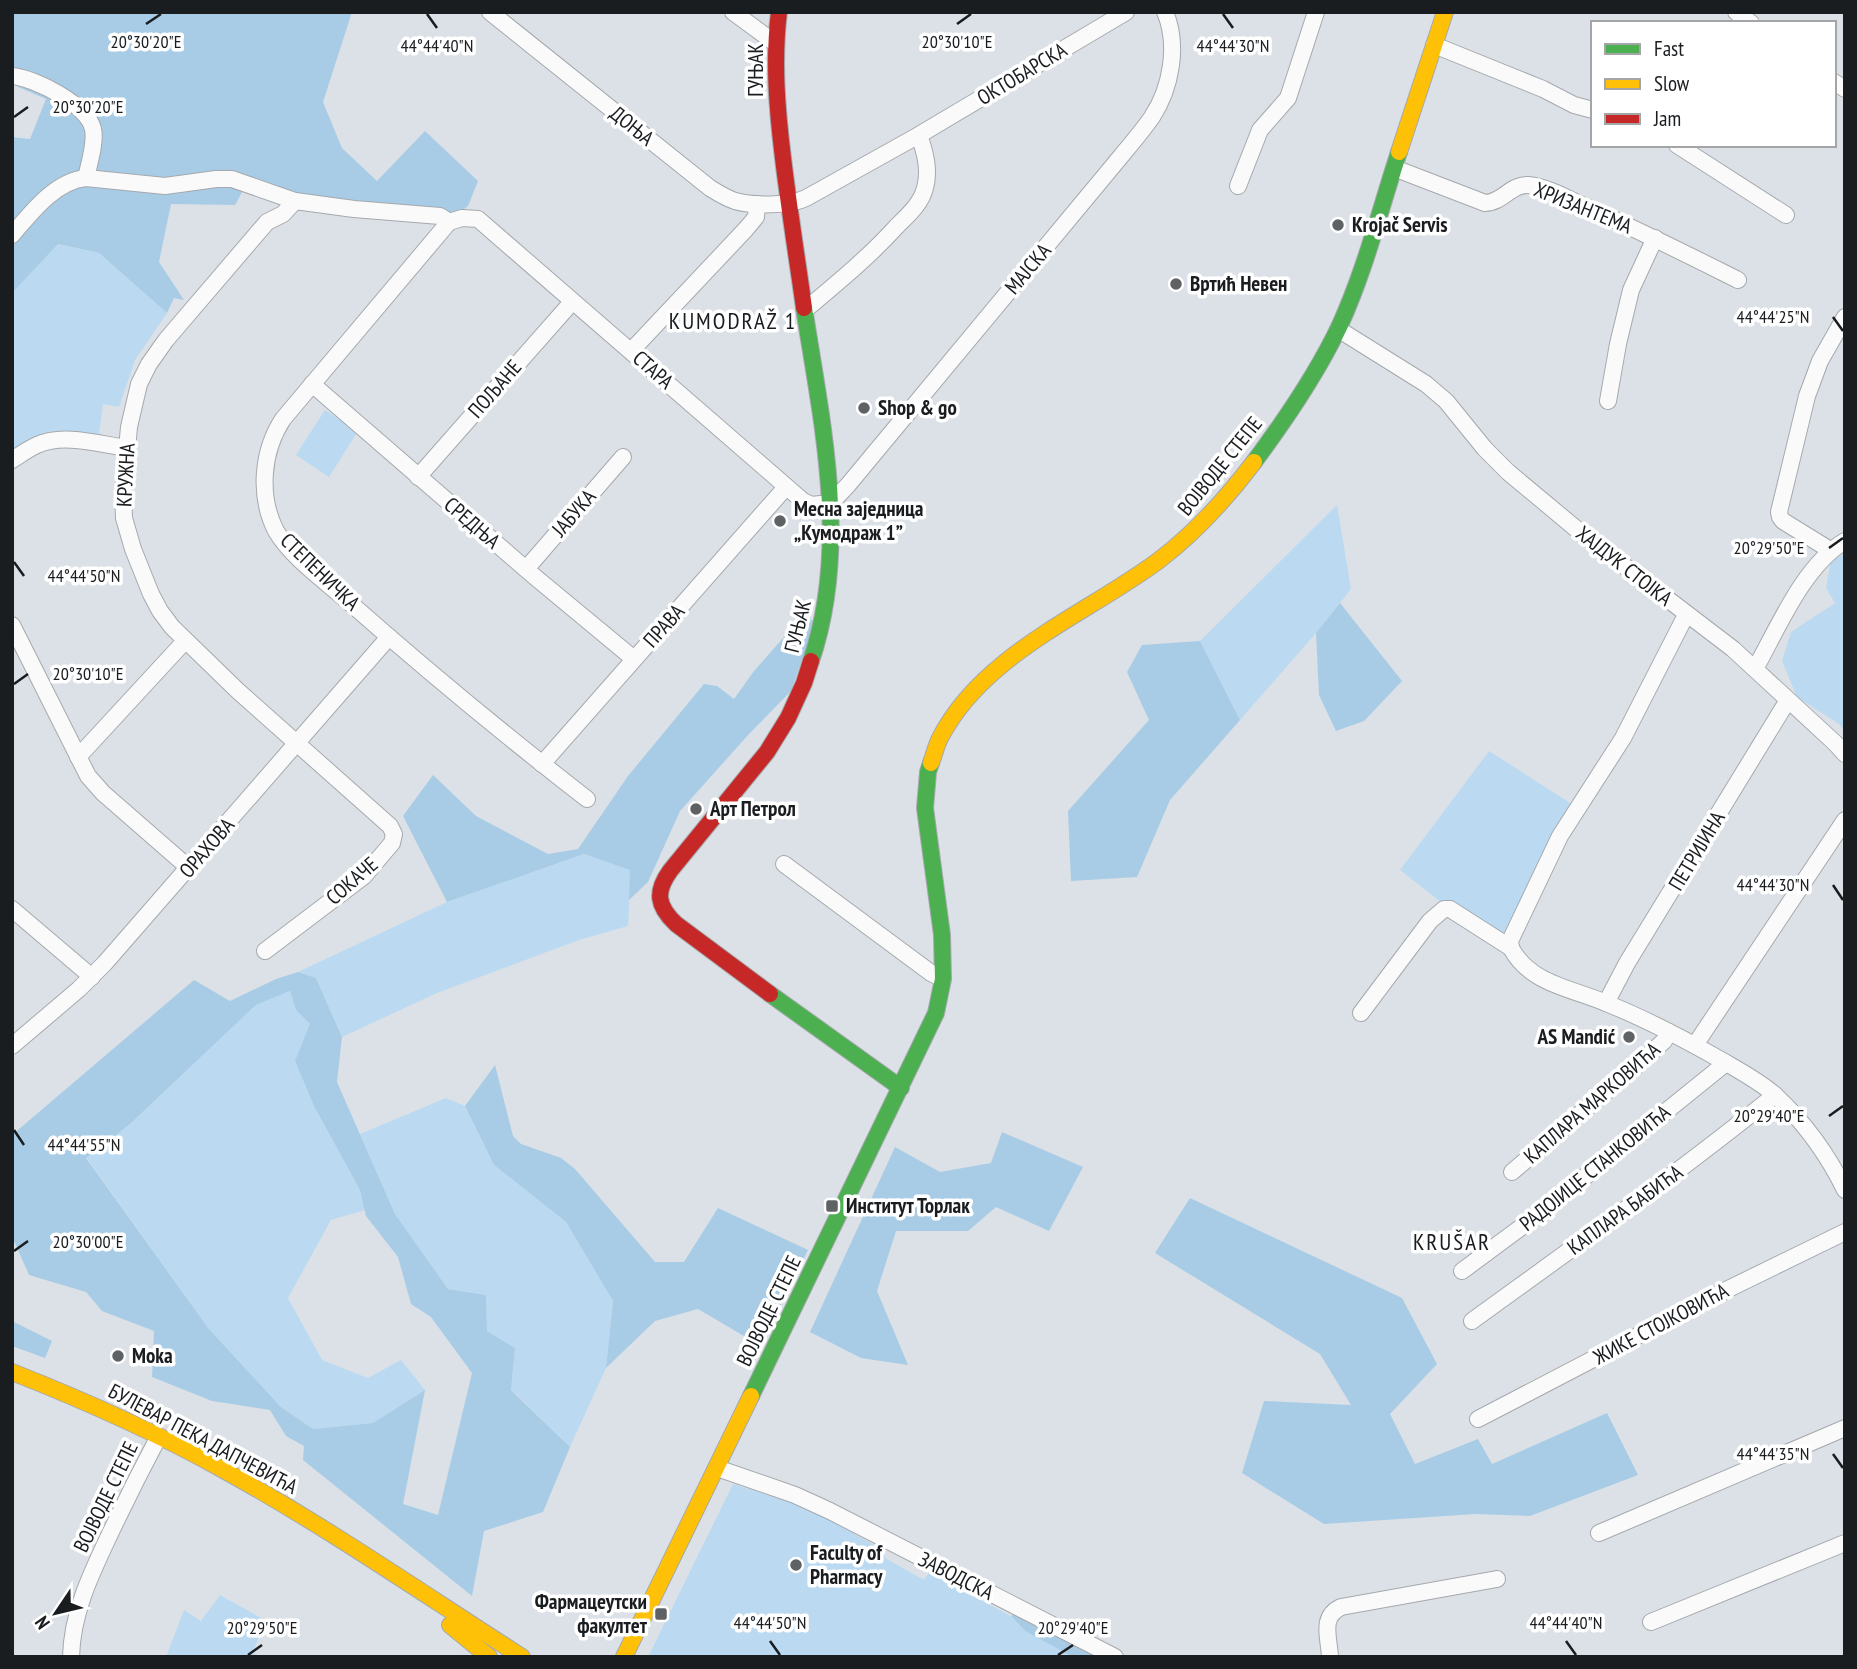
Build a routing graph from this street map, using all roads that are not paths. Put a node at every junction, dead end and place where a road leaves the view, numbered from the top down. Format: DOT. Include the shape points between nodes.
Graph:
graph roads {
  1 [pos="490,12"];
  2 [pos="733,12"];
  3 [pos="779,12"];
  4 [pos="1126,12"];
  5 [pos="1165,12"];
  6 [pos="1316,12"];
  7 [pos="1445,12"];
  8 [pos="775,43"];
  9 [pos="1434,45"];
  10 [pos="12,76"];
  11 [pos="1591,109"];
  12 [pos="919,135"];
  13 [pos="1680,147"];
  14 [pos="1394,169"];
  15 [pos="86,178"];
  16 [pos="1238,186"];
  17 [pos="295,201"];
  18 [pos="788,203"];
  19 [pos="757,204"];
  20 [pos="1786,215"];
  21 [pos="449,222"];
  22 [pos="12,235"];
  23 [pos="1655,238"];
  24 [pos="1738,280"];
  25 [pos="572,302"];
  26 [pos="805,310"];
  27 [pos="1845,317"];
  28 [pos="1338,330"];
  29 [pos="631,351"];
  30 [pos="312,384"];
  31 [pos="1608,401"];
  32 [pos="126,447"];
  33 [pos="623,457"];
  34 [pos="12,460"];
  35 [pos="418,477"];
  36 [pos="786,487"];
  37 [pos="831,503"];
  38 [pos="1845,541"];
  39 [pos="1830,550"];
  40 [pos="526,569"];
  41 [pos="1686,615"];
  42 [pos="12,625"];
  43 [pos="389,638"];
  44 [pos="184,640"];
  45 [pos="634,659"];
  46 [pos="1755,669"];
  47 [pos="1788,700"];
  48 [pos="298,743"];
  49 [pos="1845,754"];
  50 [pos="78,757"];
  51 [pos="542,764"];
  52 [pos="587,799"];
  53 [pos="1845,820"];
  54 [pos="784,864"];
  55 [pos="189,868"];
  56 [pos="12,909"];
  57 [pos="1511,948"];
  58 [pos="265,951"];
  59 [pos="92,977"];
  60 [pos="943,979"];
  61 [pos="1606,1003"];
  62 [pos="1361,1013"];
  63 [pos="1669,1032"];
  64 [pos="1695,1045"];
  65 [pos="12,1046"];
  66 [pos="1726,1063"];
  67 [pos="901,1088"];
  68 [pos="1775,1096"];
  69 [pos="1512,1172"];
  70 [pos="1845,1190"];
  71 [pos="1845,1231"];
  72 [pos="1462,1271"];
  73 [pos="1472,1321"];
  74 [pos="12,1372"];
  75 [pos="1478,1419"];
  76 [pos="1845,1428"];
  77 [pos="159,1436"];
  78 [pos="717,1468"];
  79 [pos="1599,1533"];
  80 [pos="1845,1543"];
  81 [pos="366,1557"];
  82 [pos="1497,1579"];
  83 [pos="1651,1622"];
  84 [pos="486,1655"];
  85 [pos="71,1657"];
  86 [pos="522,1657"];
  87 [pos="624,1657"];
  88 [pos="1115,1657"];
  89 [pos="1330,1657"];
  1 -- 19 [label="street, ДОЊА" via="710,188 734,201"];
  2 -- 8 [label="street"];
  3 -- 8 [label="street, ГУЊАК"];
  4 -- 12 [label="street, ОКТОБАРСКА"];
  5 -- 37 [label="street, МАЈСКА" via="1172,64 1153,116"];
  6 -- 16 [label="street" via="1289,98 1261,130"];
  7 -- 9 [label="street, ВОЈВОДЕ СТЕПЕ"];
  8 -- 18 [label="street, ГУЊАК" via="776,101"];
  9 -- 11 [label="street"];
  9 -- 14 [label="street, ВОЈВОДЕ СТЕПЕ"];
  10 -- 15 [label="street" via="58,93 92,124"];
  12 -- 18 [label="street, ОКТОБАРСКА" via="806,198"];
  12 -- 26 [label="street" via="927,166 926,185 917,205 873,252"];
  13 -- 20 [label="street"];
  14 -- 23 [label="street, ХРИЗАНТЕМА" via="1485,203 1520,186 1534,186"];
  14 -- 28 [label="street, ВОЈВОДЕ СТЕПЕ"];
  15 -- 17 [label="street" via="165,186 232,179"];
  15 -- 22 [label="street" via="54,192"];
  17 -- 21 [label="street" via="440,216"];
  17 -- 32 [label="street, КРУЖНА" via="267,222 149,364 139,384"];
  18 -- 19 [label="street, ДОЊА"];
  18 -- 26 [label="street, ГУЊАК"];
  19 -- 29 [label="street" via="756,217 746,229"];
  21 -- 25 [label="street, СТАРА" via="481,221"];
  21 -- 30 [label="street, СТЕПЕНИЧКА"];
  23 -- 24 [label="street, ХРИЗАНТЕМА"];
  23 -- 31 [label="street, ХРИЗАНТЕМА" via="1630,290"];
  25 -- 29 [label="street, СТАРА"];
  25 -- 35 [label="street, ПОЉАНЕ"];
  26 -- 37 [label="street, ГУЊАК"];
  27 -- 39 [label="street" via="1807,396 1779,512 1787,524"];
  28 -- 41 [label="street, ХАЈДУК СТОЈКА" via="1439,394 1508,472"];
  28 -- 60 [label="street, ВОЈВОДЕ СТЕПЕ" via="1273,435 1210,516 1151,566 1003,662 947,726 935,747 925,790"];
  29 -- 36 [label="street, СТАРА"];
  30 -- 35 [label="street, СРЕДЊА"];
  30 -- 43 [label="street, СТЕПЕНИЧКА" via="274,432 264,486 271,518 284,542"];
  32 -- 34 [label="street" via="49,442"];
  32 -- 44 [label="street, КРУЖНА" via="123,505 129,536 155,603"];
  33 -- 40 [label="street, ЈАБУКА"];
  35 -- 40 [label="street, СРЕДЊА"];
  36 -- 37 [label="street, СТАРА" via="811,505"];
  36 -- 45 [label="street, ПРАВА"];
  37 -- 67 [label="street, ГУЊАК" via="827,598 817,643 793,707 768,751 667,876 660,898 676,924"];
  38 -- 39 [label="street"];
  39 -- 46 [label="street" via="1806,578"];
  40 -- 45 [label="street, СРЕДЊА"];
  41 -- 46 [label="street"];
  41 -- 57 [label="street, ХАЈДУК СТОЈКА" via="1623,738 1560,836 1510,941"];
  42 -- 50 [label="street"];
  43 -- 48 [label="street, ОРАХОВА"];
  43 -- 51 [label="street, СТЕПЕНИЧКА"];
  44 -- 48 [label="street, КРУЖНА"];
  44 -- 50 [label="street"];
  45 -- 51 [label="street, ПРАВА"];
  46 -- 47 [label="street"];
  47 -- 49 [label="street"];
  47 -- 61 [label="street, ПЕТРИЈИНА"];
  48 -- 55 [label="street, ОРАХОВА"];
  48 -- 58 [label="street, СОКАЧЕ" via="394,834 392,843 363,876"];
  50 -- 55 [label="street" via="103,793"];
  51 -- 52 [label="street, СТЕПЕНИЧКА"];
  53 -- 64 [label="street"];
  54 -- 60 [label="street"];
  55 -- 59 [label="street, ОРАХОВА"];
  56 -- 59 [label="street"];
  57 -- 61 [label="street" via="1533,974"];
  57 -- 62 [label="street" via="1444,909"];
  59 -- 65 [label="street, ОРАХОВА"];
  60 -- 67 [label="street, ВОЈВОДЕ СТЕПЕ" via="936,1013"];
  61 -- 63 [label="street"];
  63 -- 64 [label="street"];
  63 -- 69 [label="street, КАПЛАРА МАРКОВИЋА"];
  64 -- 66 [label="street"];
  66 -- 68 [label="street"];
  66 -- 72 [label="street, РАДОЈИЦЕ СТАНКОВИЋА"];
  67 -- 78 [label="street, ВОЈВОДЕ СТЕПЕ"];
  68 -- 70 [label="street" via="1818,1144"];
  68 -- 73 [label="street, КАПЛАРА БАБИЋА"];
  71 -- 75 [label="street, ЖИКЕ СТОЈКОВИЋА"];
  74 -- 77 [label="street, БУЛЕВАР ПЕКА ДАПЧЕВИЋА"];
  76 -- 79 [label="street"];
  77 -- 81 [label="street, БУЛЕВАР ПЕКА ДАПЧЕВИЋА" via="284,1505"];
  77 -- 85 [label="street, ВОЈВОДЕ СТЕПЕ" via="85,1590"];
  78 -- 87 [label="street, ВОЈВОДЕ СТЕПЕ"];
  78 -- 88 [label="street, ЗАВОДСКА" via="830,1511"];
  80 -- 83 [label="street"];
  81 -- 84 [label="street, БУЛЕВАР ПЕКА ДАПЧЕВИЋА"];
  81 -- 86 [label="street, БУЛЕВАР ПЕКА ДАПЧЕВИЋА"];
  82 -- 89 [label="street" via="1341,1607 1328,1619"];
}
